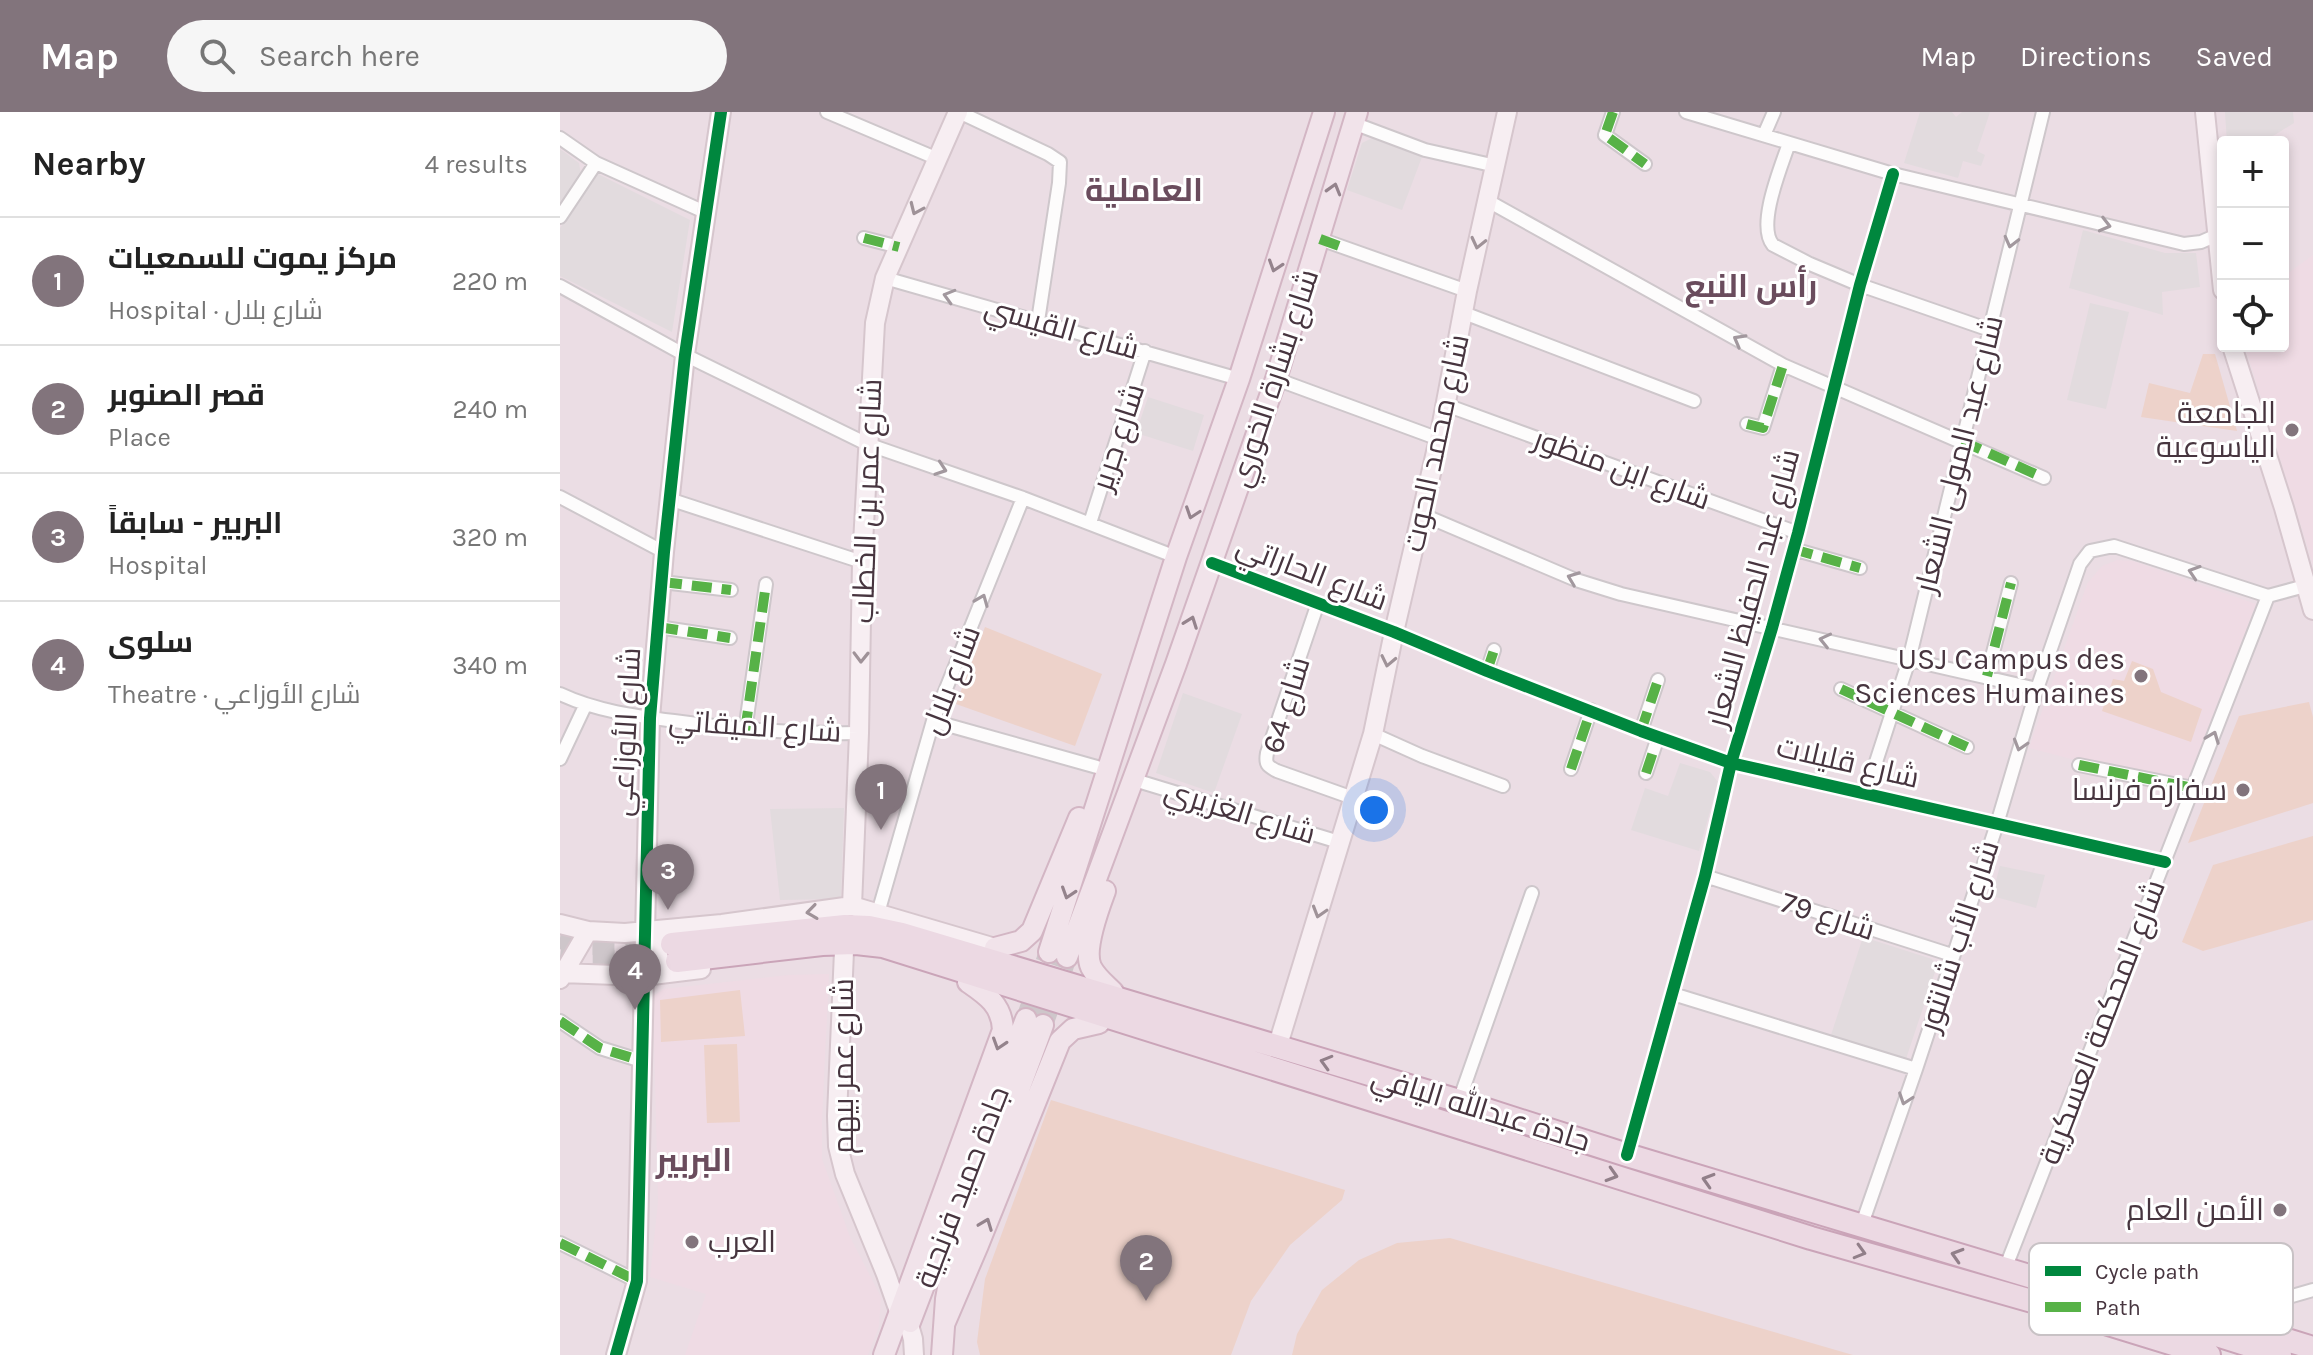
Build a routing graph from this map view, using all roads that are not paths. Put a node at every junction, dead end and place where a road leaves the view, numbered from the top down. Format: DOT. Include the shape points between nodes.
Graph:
graph roads {
  1 [pos="721,112"];
  2 [pos="827,112"];
  3 [pos="958,112"];
  4 [pos="1324,112"];
  5 [pos="1507,112"];
  6 [pos="1613,112"];
  7 [pos="1686,112"];
  8 [pos="1774,112"];
  9 [pos="2043,112"];
  10 [pos="2205,112"];
  11 [pos="1355,117"];
  12 [pos="1764,135"];
  13 [pos="560,138"];
  14 [pos="1789,143"];
  15 [pos="938,159"];
  16 [pos="596,163"];
  17 [pos="1645,164"];
  18 [pos="1496,166"];
  19 [pos="1893,174"];
  20 [pos="1488,201"];
  21 [pos="2020,205"];
  22 [pos="707,213"];
  23 [pos="560,217"];
  24 [pos="2217,235"];
  25 [pos="864,238"];
  26 [pos="1330,242"];
  27 [pos="899,247"];
  28 [pos="885,278"];
  29 [pos="1860,285"];
  30 [pos="560,286"];
  31 [pos="1467,291"];
  32 [pos="1464,313"];
  33 [pos="1038,321"];
  34 [pos="1990,330"];
  35 [pos="1145,351"];
  36 [pos="2234,352"];
  37 [pos="685,355"];
  38 [pos="1783,365"];
  39 [pos="1239,379"];
  40 [pos="1276,379"];
  41 [pos="1834,387"];
  42 [pos="1694,401"];
  43 [pos="1446,405"];
  44 [pos="1747,424"];
  45 [pos="1439,439"];
  46 [pos="1962,441"];
  47 [pos="867,444"];
  48 [pos="2044,478"];
  49 [pos="560,497"];
  50 [pos="1023,498"];
  51 [pos="669,499"];
  52 [pos="1421,514"];
  53 [pos="1090,523"];
  54 [pos="1798,533"];
  55 [pos="1793,549"];
  56 [pos="664,552"];
  57 [pos="1176,557"];
  58 [pos="862,562"];
  59 [pos="1212,563"];
  60 [pos="1860,568"];
  61 [pos="662,582"];
  62 [pos="2011,583"];
  63 [pos="766,584"];
  64 [pos="2305,586"];
  65 [pos="731,590"];
  66 [pos="2268,596"];
  67 [pos="1318,603"];
  68 [pos="2313,610"];
  69 [pos="658,627"];
  70 [pos="1772,628"];
  71 [pos="1394,632"];
  72 [pos="730,638"];
  73 [pos="1150,639"];
  74 [pos="1494,650"];
  75 [pos="1909,660"];
  76 [pos="1176,664"];
  77 [pos="1487,671"];
  78 [pos="1987,676"];
  79 [pos="1658,680"];
  80 [pos="1841,689"];
  81 [pos="2037,689"];
  82 [pos="560,694"];
  83 [pos="585,706"];
  84 [pos="1591,710"];
  85 [pos="1893,713"];
  86 [pos="650,718"];
  87 [pos="933,721"];
  88 [pos="745,731"];
  89 [pos="1641,731"];
  90 [pos="859,733"];
  91 [pos="1373,734"];
  92 [pos="1658,737"];
  93 [pos="1967,747"];
  94 [pos="560,759"];
  95 [pos="1731,763"];
  96 [pos="2079,765"];
  97 [pos="1097,767"];
  98 [pos="1571,769"];
  99 [pos="1646,773"];
  100 [pos="1141,782"];
  101 [pos="1503,786"];
  102 [pos="2193,788"];
  103 [pos="1866,793"];
  104 [pos="1353,798"];
  105 [pos="1997,824"];
  106 [pos="1339,842"];
  107 [pos="2165,862"];
  108 [pos="1705,876"];
  109 [pos="1532,893"];
  110 [pos="852,906"];
  111 [pos="878,913"];
  112 [pos="560,924"];
  113 [pos="588,931"];
  114 [pos="644,931"];
  115 [pos="995,948"];
  116 [pos="674,951"];
  117 [pos="844,951"];
  118 [pos="1952,955"];
  119 [pos="561,975"];
  120 [pos="644,976"];
  121 [pos="968,982"];
  122 [pos="1113,992"];
  123 [pos="1673,994"];
  124 [pos="1175,1015"];
  125 [pos="560,1021"];
  126 [pos="1099,1023"];
  127 [pos="1274,1058"];
  128 [pos="642,1061"];
  129 [pos="1916,1069"];
  130 [pos="1459,1101"];
  131 [pos="1627,1155"];
  132 [pos="1861,1227"];
  133 [pos="560,1243"];
  134 [pos="2005,1269"];
  135 [pos="637,1281"];
  136 [pos="2029,1282"];
  137 [pos="2029,1290"];
  138 [pos="2313,1290"];
  139 [pos="2293,1296"];
  140 [pos="904,1320"];
  141 [pos="2123,1335"];
  142 [pos="2157,1335"];
  143 [pos="2204,1335"];
  144 [pos="2271,1335"];
  145 [pos="945,1342"];
  146 [pos="2313,1348"];
  147 [pos="616,1355"];
  148 [pos="884,1355"];
  149 [pos="897,1355"];
  150 [pos="914,1355"];
  151 [pos="2157,1355"];
  152 [pos="2209,1355"];
  153 [pos="2280,1355"];
  1 -- 22 [label="street, شارع الأوزاعي"];
  2 -- 15 [label="street"];
  3 -- 15 [label="street, شارع عمر بن الخطاب"];
  3 -- 33 [label="street" via="1060,162"];
  4 -- 39 [label="main road, شارع بشارة الخوري, one-way"];
  5 -- 18 [label="street, شارع محمد الحوت"];
  6 -- 17 [label="street" via="1605,135"];
  7 -- 12 [label="street"];
  8 -- 12 [label="street"];
  9 -- 21 [label="street, شارع عبد المولى الشعار"];
  10 -- 24 [label="street"];
  11 -- 18 [label="street" via="1425,150"];
  26 -- 11 [label="main road, شارع بشارة الخوري, one-way"];
  12 -- 14 [label="street"];
  13 -- 16 [label="street"];
  14 -- 19 [label="street"];
  14 -- 29 [label="street" via="1767,220 1768,240 1787,254"];
  15 -- 27 [label="street, شارع عمر بن الخطاب, one-way"];
  16 -- 22 [label="street"];
  16 -- 23 [label="street"];
  18 -- 20 [label="street, شارع محمد الحوت"];
  19 -- 21 [label="street"];
  19 -- 29 [label="street, شارع عبد الحفيظ الشعار"];
  20 -- 31 [label="street, شارع محمد الحوت, one-way"];
  38 -- 20 [label="street, one-way"];
  21 -- 24 [label="street, one-way" via="2184,244"];
  21 -- 34 [label="street, شارع عبد المولى الشعار, one-way"];
  22 -- 37 [label="street, شارع الأوزاعي"];
  25 -- 27 [label="street"];
  26 -- 31 [label="street"];
  26 -- 40 [label="main road, شارع بشارة الخوري"];
  27 -- 28 [label="street, شارع عمر بن الخطاب"];
  33 -- 28 [label="street, شارع القيسي, one-way"];
  28 -- 47 [label="street, شارع عمر بن الخطاب" via="875,323"];
  29 -- 34 [label="street"];
  29 -- 41 [label="street, شارع عبد الحفيظ الشعار"];
  30 -- 37 [label="street"];
  31 -- 32 [label="street, شارع محمد الحوت"];
  32 -- 42 [label="street"];
  32 -- 43 [label="street, شارع محمد الحوت"];
  33 -- 35 [label="street, شارع القيسي"];
  34 -- 46 [label="street, شارع عبد المولى الشعار"];
  35 -- 39 [label="street, شارع القيسي"];
  35 -- 53 [label="street, شارع جرير"];
  36 -- 64 [label="street"];
  37 -- 47 [label="street"];
  37 -- 51 [label="street, شارع الأوزاعي"];
  38 -- 41 [label="street"];
  38 -- 44 [label="street" via="1763,428"];
  39 -- 57 [label="main road, شارع بشارة الخوري, one-way"];
  40 -- 45 [label="street"];
  40 -- 59 [label="main road, شارع بشارة الخوري"];
  41 -- 46 [label="street"];
  41 -- 54 [label="street, شارع عبد الحفيظ الشعار"];
  43 -- 45 [label="street, شارع محمد الحوت"];
  43 -- 54 [label="street, شارع ابن منظور"];
  45 -- 52 [label="street, شارع محمد الحوت"];
  46 -- 48 [label="street"];
  46 -- 75 [label="street, شارع عبد المولى الشعار"];
  47 -- 50 [label="street, one-way"];
  47 -- 58 [label="street, شارع عمر بن الخطاب"];
  49 -- 56 [label="street"];
  50 -- 53 [label="street"];
  87 -- 50 [label="street, شارع بلال, one-way"];
  51 -- 56 [label="street, شارع الأوزاعي"];
  51 -- 58 [label="street"];
  70 -- 52 [label="street, one-way" via="1576,580"];
  52 -- 71 [label="street, شارع محمد الحوت"];
  53 -- 57 [label="street"];
  54 -- 55 [label="street, شارع عبد الحفيظ الشعار"];
  55 -- 60 [label="street"];
  55 -- 70 [label="street, شارع عبد الحفيظ الشعار"];
  56 -- 61 [label="street, شارع الأوزاعي"];
  57 -- 73 [label="main road, شارع بشارة الخوري"];
  58 -- 90 [label="street, شارع عمر بن الخطاب, one-way"];
  59 -- 67 [label="street, شارع الحاراتي"];
  76 -- 59 [label="main road, شارع بشارة الخوري, one-way"];
  61 -- 65 [label="street"];
  61 -- 69 [label="street, شارع الأوزاعي"];
  62 -- 78 [label="street"];
  63 -- 88 [label="street"];
  64 -- 66 [label="street"];
  64 -- 68 [label="street"];
  66 -- 81 [label="street, شارع الأب شانتور, one-way" via="2114,546 2090,551 2080,564"];
  102 -- 66 [label="street, شارع المحكمة العسكرية, one-way"];
  67 -- 71 [label="street, شارع الحاراتي"];
  67 -- 104 [label="street, شارع 64" via="1265,762"];
  69 -- 72 [label="street"];
  69 -- 86 [label="street, شارع الأوزاعي"];
  75 -- 70 [label="street, one-way"];
  70 -- 95 [label="street, شارع عبد الحفيظ الشعار"];
  71 -- 77 [label="street, شارع قليلات"];
  71 -- 91 [label="street, شارع محمد الحوت, one-way"];
  73 -- 76 [label="main road, شارع بشارة الخوري, one-way" via="1058,955"];
  73 -- 97 [label="main road"];
  74 -- 77 [label="street"];
  75 -- 78 [label="street"];
  75 -- 85 [label="street, شارع عبد المولى الشعار"];
  76 -- 100 [label="main road" via="1172,692"];
  77 -- 84 [label="street, شارع قليلات"];
  78 -- 81 [label="street"];
  79 -- 89 [label="street"];
  80 -- 85 [label="street"];
  81 -- 105 [label="street, شارع الأب شانتور, one-way"];
  82 -- 83 [label="street, شارع الميقاتي"];
  83 -- 86 [label="street, شارع الميقاتي"];
  83 -- 94 [label="street"];
  84 -- 89 [label="street, شارع قليلات"];
  84 -- 98 [label="street"];
  85 -- 93 [label="street"];
  85 -- 103 [label="street, شارع عبد المولى الشعار"];
  86 -- 88 [label="street, شارع الميقاتي"];
  86 -- 114 [label="street, شارع الأوزاعي"];
  87 -- 97 [label="street"];
  87 -- 111 [label="street, شارع بلال"];
  88 -- 90 [label="street, شارع الميقاتي"];
  89 -- 92 [label="street, شارع قليلات"];
  90 -- 110 [label="street, شارع عمر بن الخطاب"];
  91 -- 101 [label="street"];
  91 -- 104 [label="street, شارع محمد الحوت"];
  92 -- 95 [label="street, شارع قليلات"];
  92 -- 99 [label="street"];
  95 -- 103 [label="street, شارع قليلات"];
  95 -- 108 [label="street, شارع عبد الحفيظ الشعار"];
  96 -- 102 [label="street"];
  97 -- 115 [label="main road" via="1037,923 1021,941"];
  100 -- 106 [label="street, شارع الغزيري"];
  100 -- 122 [label="main road" via="1089,947 1093,971"];
  102 -- 107 [label="street, شارع المحكمة العسكرية"];
  103 -- 105 [label="street, شارع قليلات"];
  104 -- 106 [label="street, شارع محمد الحوت"];
  105 -- 107 [label="street, شارع قليلات"];
  105 -- 118 [label="street, شارع الأب شانتور"];
  106 -- 127 [label="street, شارع محمد الحوت, one-way"];
  107 -- 134 [label="street, شارع المحكمة العسكرية"];
  108 -- 118 [label="street, شارع 79"];
  108 -- 123 [label="street, شارع عبد الحفيظ الشعار"];
  109 -- 130 [label="street"];
  110 -- 111 [label="street, جادة عبدالله اليافي"];
  110 -- 116 [label="street, جادة عبدالله اليافي, one-way"];
  111 -- 115 [label="street, جادة عبدالله اليافي"];
  112 -- 113 [label="street, جادة عبدالله اليافي"];
  113 -- 114 [label="street, جادة عبدالله اليافي"];
  113 -- 119 [label="street"];
  114 -- 116 [label="street, جادة عبدالله اليافي"];
  114 -- 120 [label="street, شارع الأوزاعي"];
  115 -- 122 [label="highway"];
  116 -- 117 [label="street, جادة عبدالله اليافي"];
  116 -- 120 [label="street, جادة عبدالله اليافي"];
  116 -- 124 [label="highway, جادة عبدالله اليافي" via="827,927 869,927"];
  116 -- 127 [label="highway, جادة عبدالله اليافي" via="883,946"];
  117 -- 121 [label="street, جادة عبدالله اليافي" via="871,951"];
  117 -- 140 [label="street, شارع عمر بيهم" via="838,1146"];
  118 -- 129 [label="street, شارع الأب شانتور"];
  119 -- 120 [label="street, جادة عبدالله اليافي"];
  120 -- 128 [label="street, شارع الأوزاعي"];
  121 -- 126 [label="highway"];
  121 -- 140 [label="main road, one-way" via="996,1004 1003,1030 923,1245"];
  122 -- 124 [label="highway"];
  123 -- 129 [label="street"];
  123 -- 131 [label="street, شارع عبد الحفيظ الشعار"];
  124 -- 127 [label="highway, جادة عبدالله اليافي"];
  125 -- 128 [label="street" via="600,1048"];
  126 -- 127 [label="highway"];
  145 -- 126 [label="main road, one-way" via="1060,1041 1073,1029"];
  130 -- 127 [label="highway, جادة عبدالله اليافي, one-way"];
  127 -- 137 [label="highway, جادة عبدالله اليافي, one-way" via="1811,1238"];
  128 -- 135 [label="street, شارع الأوزاعي"];
  129 -- 132 [label="street, شارع الأب شانتور, one-way"];
  130 -- 131 [label="highway, جادة عبدالله اليافي"];
  132 -- 131 [label="highway, جادة عبدالله اليافي, one-way"];
  134 -- 132 [label="highway, جادة عبدالله اليافي, one-way"];
  133 -- 135 [label="street"];
  134 -- 136 [label="highway, جادة عبدالله اليافي"];
  135 -- 147 [label="street, شارع الأوزاعي"];
  138 -- 139 [label="street"];
  140 -- 145 [label="main road, جادة حميد فرنجية" via="1035,1022 951,1272"];
  140 -- 148 [label="main road"];
  140 -- 149 [label="main road, جادة حميد فرنجية"];
  140 -- 150 [label="street, شارع عمر بيهم"];
  141 -- 151 [label="highway"];
  142 -- 152 [label="highway"];
  143 -- 153 [label="highway, جادة عبدالله اليافي"];
  144 -- 146 [label="highway"];
}
